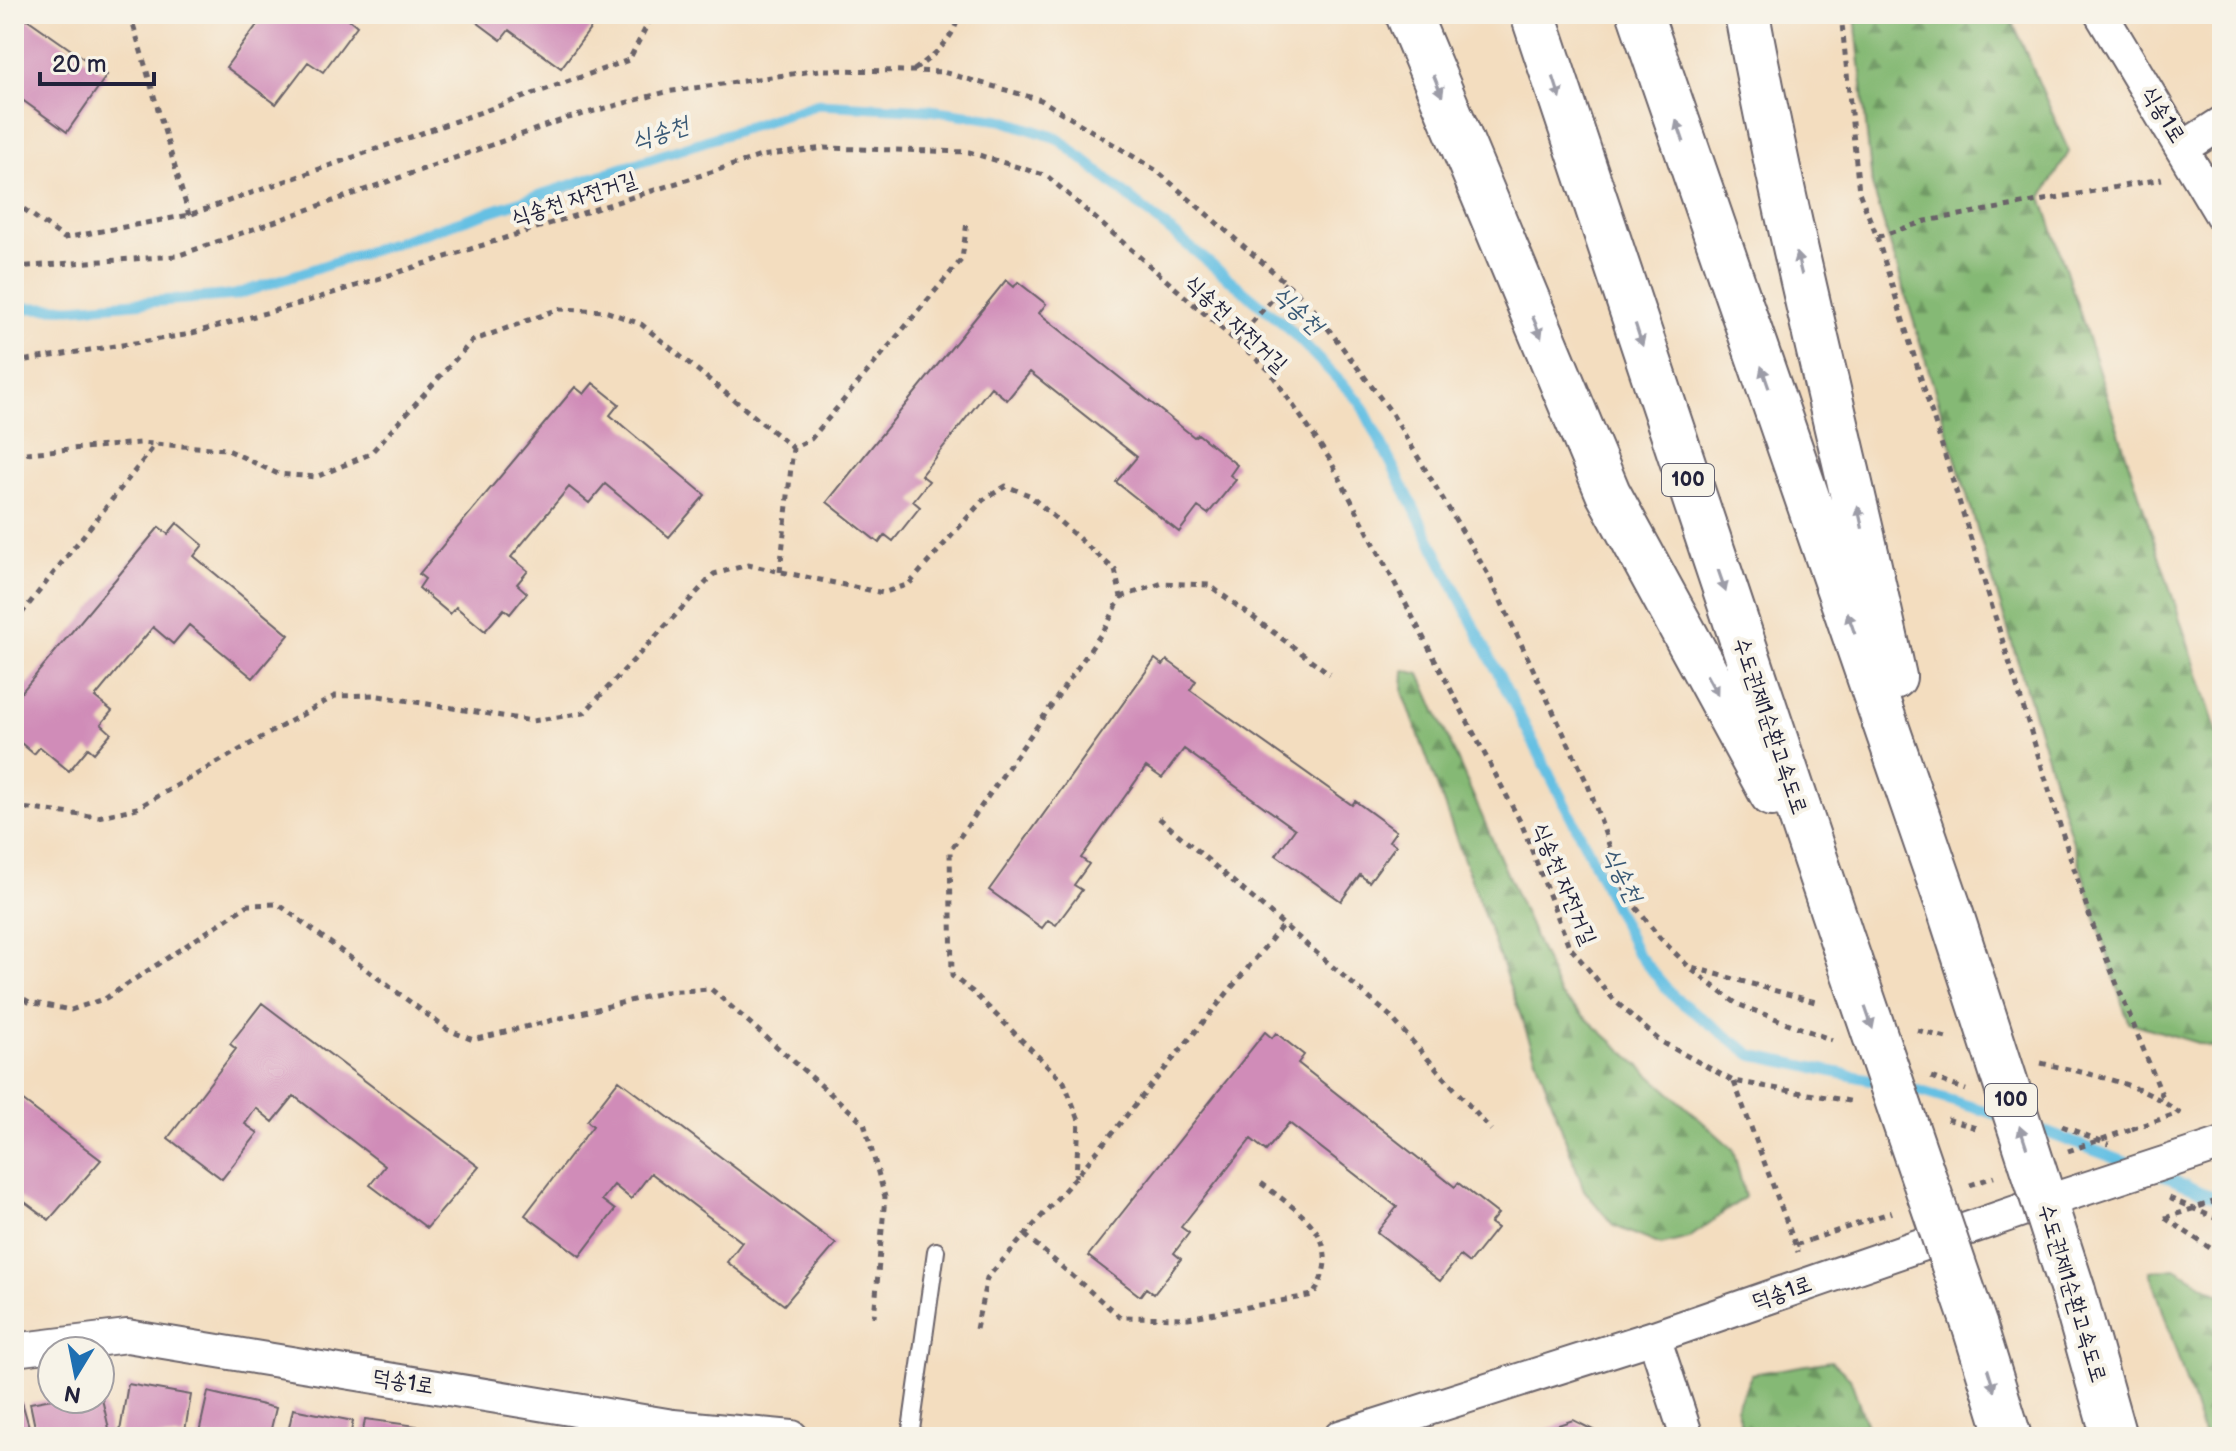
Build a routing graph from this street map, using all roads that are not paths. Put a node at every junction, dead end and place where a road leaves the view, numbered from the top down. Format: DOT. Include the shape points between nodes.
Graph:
graph roads {
  1 [pos="1408,14"];
  2 [pos="1533,14"];
  3 [pos="1640,14"];
  4 [pos="1747,14"];
  5 [pos="2101,14"];
  6 [pos="2222,123"];
  7 [pos="2179,163"];
  8 [pos="2222,216"];
  9 [pos="1936,867"];
  10 [pos="1827,896"];
  11 [pos="2222,1144"];
  12 [pos="936,1251"];
  13 [pos="1654,1337"];
  14 [pos="14,1350"];
  15 [pos="675,1431"];
  16 [pos="792,1437"];
  17 [pos="910,1437"];
  18 [pos="1340,1437"];
  19 [pos="1687,1437"];
  20 [pos="2009,1437"];
  21 [pos="2114,1437"];
  1 -- 10 [label="highway, one-way" via="1608,493"];
  2 -- 10 [label="highway, 수도권제1순환고속도로 / 100, one-way"];
  9 -- 3 [label="highway, 수도권제1순환고속도로 / 100, one-way"];
  9 -- 4 [label="highway, one-way" via="1849,467 1774,162"];
  5 -- 7 [label="street, 식송1로"];
  6 -- 7 [label="street"];
  7 -- 8 [label="street, 식송1로"];
  21 -- 9 [label="highway, 수도권제1순환고속도로 / 100, one-way, bridge" via="2073,1291"];
  10 -- 20 [label="highway, 수도권제1순환고속도로 / 100, one-way, bridge"];
  11 -- 13 [label="street, 덕송1로, bridge"];
  12 -- 17 [label="lane"];
  13 -- 18 [label="street, 덕송1로"];
  13 -- 19 [label="street"];
  14 -- 15 [label="street, 덕송1로" via="127,1336"];
  15 -- 16 [label="street, 덕송1로"];
}
